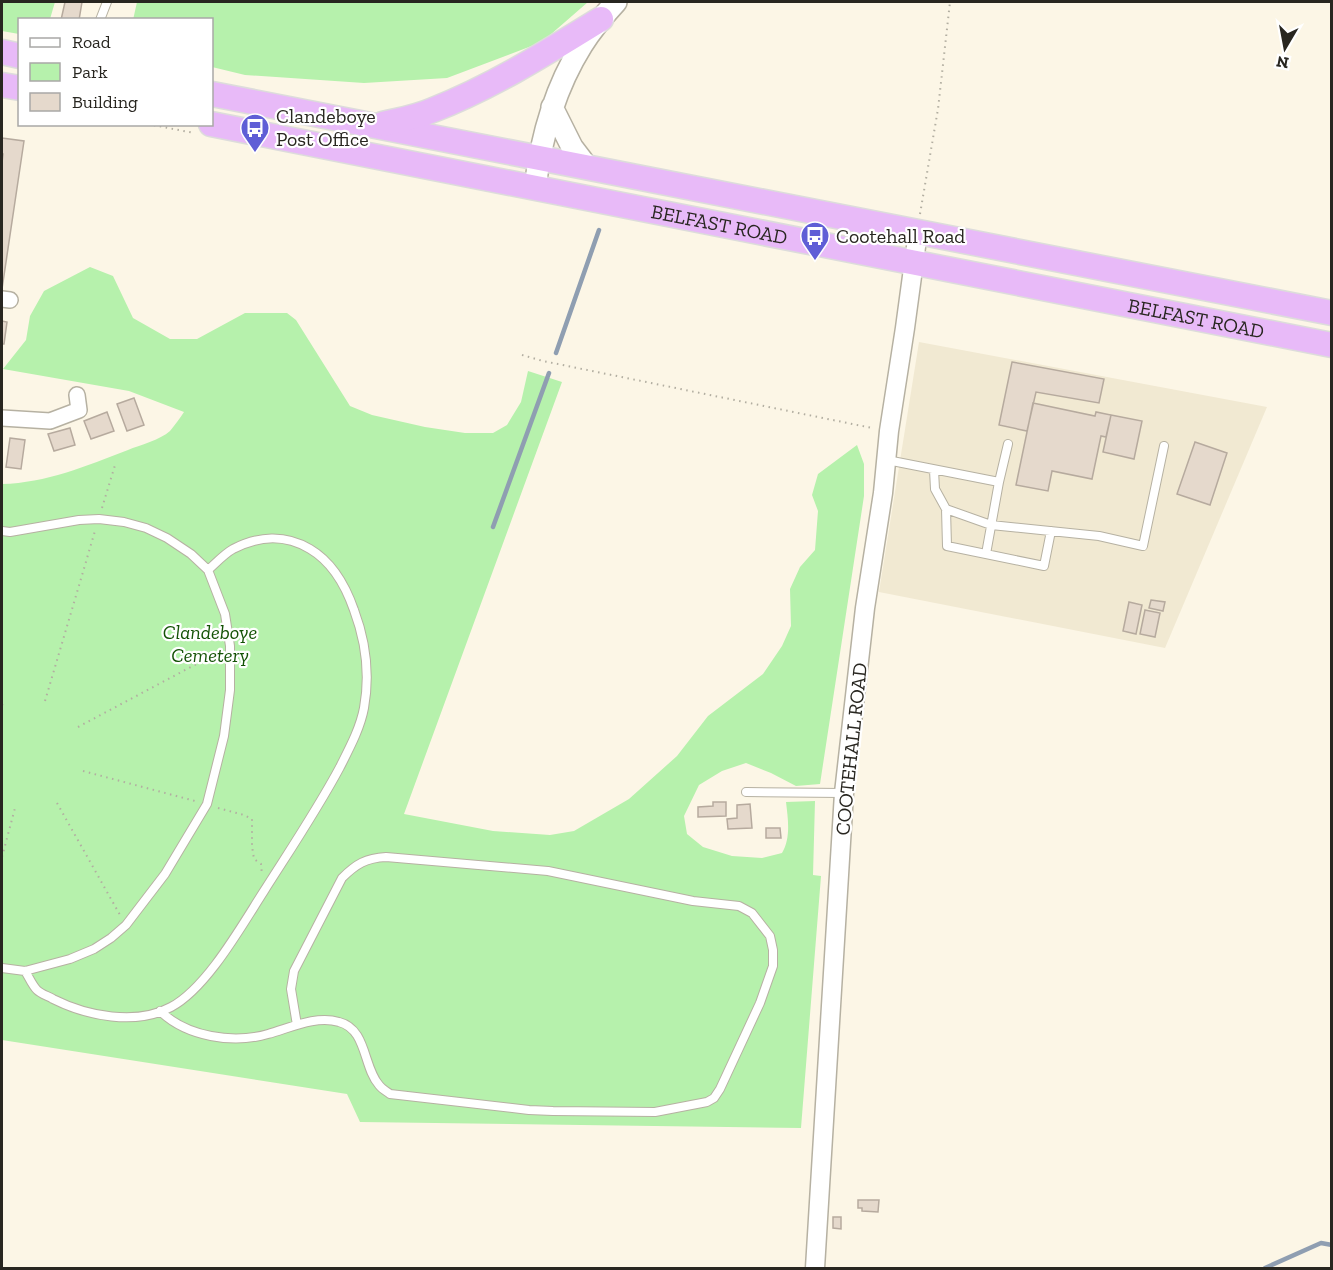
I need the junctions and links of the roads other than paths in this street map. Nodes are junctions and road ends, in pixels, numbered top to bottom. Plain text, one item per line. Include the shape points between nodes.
1 (107, 2) edge
2 (608, 10) edge
3 (101, 18) edge
4 (2, 52) edge
5 (18, 56) edge
6 (213, 94) edge
7 (552, 107) junction
8 (375, 126) junction
9 (206, 129) edge
10 (539, 158) junction
11 (588, 168) junction
12 (535, 188) junction
13 (918, 232) junction
14 (914, 262) junction
15 (1332, 313) edge
16 (1332, 345) edge
17 (78, 395) dead end
18 (2, 418) edge
19 (1008, 444) dead end
20 (1164, 446) dead end
21 (886, 459) junction
22 (934, 470) junction
23 (999, 482) junction
24 (946, 509) junction
25 (992, 525) junction
26 (2, 531) edge
27 (1051, 531) junction
28 (986, 554) junction
29 (208, 570) junction
30 (746, 792) dead end
31 (844, 793) junction
32 (2, 968) edge
33 (25, 971) junction
34 (160, 1011) junction
35 (297, 1025) junction
36 (815, 1269) edge

1 - 3 lane
2 - 7 main road via 582,45
2 - 8 highway via 504,77 466,96 431,111
4 - 5 highway
6 - 8 highway, BELFAST ROAD
7 - 10 main road
7 - 11 main road
8 - 10 highway, BELFAST ROAD
9 - 12 highway, BELFAST ROAD
10 - 11 highway, BELFAST ROAD
10 - 12 main road
11 - 13 highway, BELFAST ROAD
12 - 14 highway, BELFAST ROAD
13 - 14 street, COOTEHALL ROAD
13 - 15 highway, BELFAST ROAD
14 - 16 highway, BELFAST ROAD
14 - 21 street, COOTEHALL ROAD
17 - 18 street via 79,410 51,421
19 - 23 lane
20 - 27 lane via 1143,546
21 - 22 lane
21 - 31 street, COOTEHALL ROAD
22 - 23 lane
22 - 24 lane via 935,489
23 - 25 lane
24 - 25 lane
24 - 28 lane via 947,546
25 - 27 lane
25 - 28 lane
26 - 29 lane via 79,520 124,522 167,538
27 - 28 lane via 1044,566
29 - 33 lane via 225,614 230,690 224,736 207,804 165,874 126,925 94,949
29 - 34 lane via 232,550 262,538 284,538 304,545 333,568 351,602 366,654 364,710 352,744 323,799 213,968 190,994
30 - 31 lane
31 - 36 street, COOTEHALL ROAD
32 - 33 lane
33 - 34 lane via 38,991 63,1004 121,1017
34 - 35 lane via 183,1026 221,1038 244,1039
35 - 35 lane via 291,989 294,971 342,878 352,867 375,857 548,871 693,901 739,906 762,925 770,936 773,951 773,966 760,1003 714,1098 655,1113 541,1111 390,1094 378,1084 351,1028 324,1020

